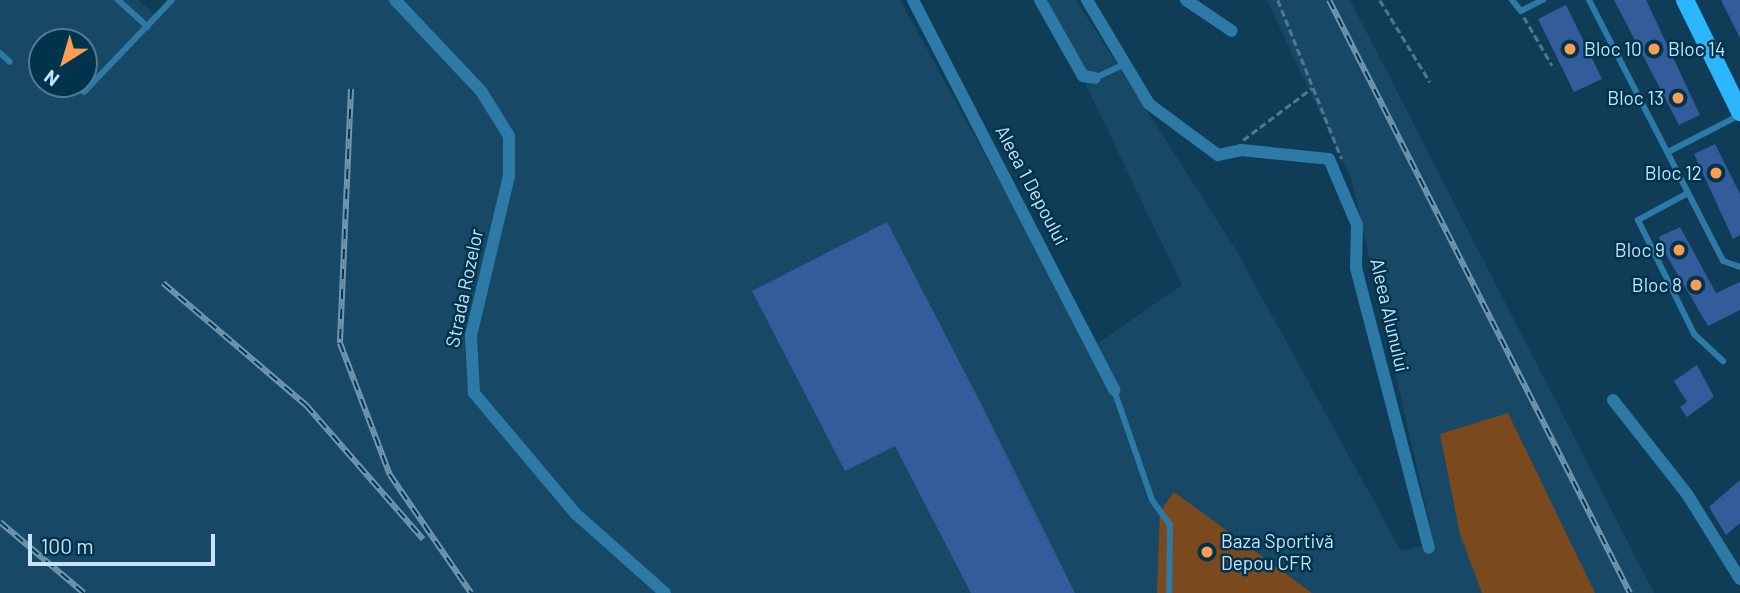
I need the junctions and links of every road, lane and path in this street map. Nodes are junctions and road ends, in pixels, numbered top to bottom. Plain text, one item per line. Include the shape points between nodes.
1 (118, 0) edge
2 (172, 0) edge
3 (395, 0) edge
4 (913, 0) edge
5 (1040, 0) edge
6 (1087, 0) edge
7 (1186, 0) edge
8 (1278, 0) edge
9 (1380, 0) edge
10 (1512, 0) edge
11 (1543, 0) edge
12 (1589, 0) edge
13 (1685, 0) edge
14 (1521, 11) junction
15 (148, 27) junction
16 (1232, 31) dead end
17 (0, 53) edge
18 (10, 62) dead end
19 (1125, 64) junction
20 (1552, 65) dead end
21 (98, 76) edge
22 (1095, 78) joint
23 (1430, 82) dead end
24 (1312, 88) junction
25 (1740, 113) edge
26 (1241, 150) junction
27 (1668, 152) junction
28 (1338, 180) junction
29 (1688, 193) junction
30 (1740, 267) edge
31 (1723, 361) dead end
32 (1114, 390) joint
33 (1613, 400) dead end
34 (1429, 548) dead end
35 (1740, 579) edge
36 (665, 593) edge
37 (1169, 593) edge

1 - 15 lane
2 - 15 lane
3 - 36 street, Strada Rozelor via 481,91 509,136 509,176 469,354 474,393 576,514
4 - 32 street, Aleea 1 Depoului
5 - 22 street via 1083,76
6 - 19 street, Aleea Alunului
7 - 16 street
8 - 24 path
9 - 23 path
10 - 14 lane
11 - 14 lane
12 - 27 lane
13 - 25 main road
14 - 20 path
15 - 21 lane via 133,35
17 - 18 lane
19 - 22 lane
19 - 26 street, Aleea Alunului via 1149,104 1217,155
24 - 26 path via 1244,136
24 - 28 path via 1343,157
25 - 27 lane
26 - 28 street, Aleea Alunului via 1329,159
27 - 29 lane
28 - 34 street, Aleea Alunului via 1357,225 1356,268
29 - 30 lane via 1723,261
29 - 31 lane via 1638,219 1694,334
32 - 37 lane via 1133,455 1172,534
33 - 35 street via 1686,495

